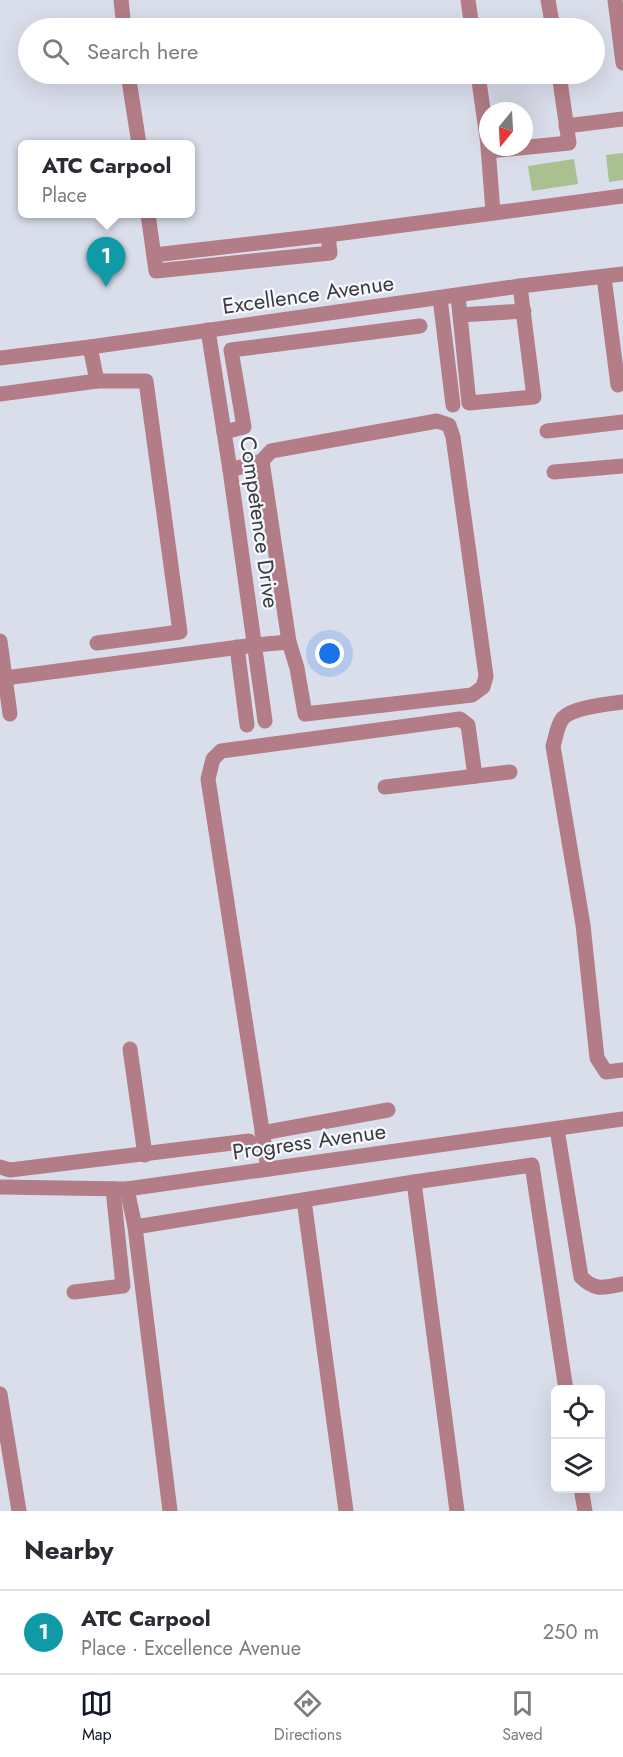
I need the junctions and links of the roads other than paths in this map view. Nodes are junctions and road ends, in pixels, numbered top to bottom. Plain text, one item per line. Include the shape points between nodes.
1 (121, 0) edge
2 (468, 0) edge
3 (549, 0) edge
4 (615, 0) edge
5 (123, 18) edge
6 (471, 18) edge
7 (552, 18) edge
8 (623, 63) edge
9 (130, 84) edge
10 (479, 84) edge
11 (560, 84) edge
12 (482, 102) edge
13 (623, 118) edge
14 (566, 126) junction
15 (138, 140) edge
16 (533, 145) edge
17 (489, 156) edge
18 (623, 195) edge
19 (494, 212) junction
20 (149, 218) edge
21 (623, 274) edge
22 (604, 277) junction
23 (520, 286) junction
24 (458, 296) junction
25 (440, 298) junction
26 (524, 311) junction
27 (460, 315) junction
28 (420, 326) dead end
29 (208, 330) junction
30 (90, 347) junction
31 (0, 358) edge
32 (97, 381) junction
33 (618, 385) dead end
34 (0, 394) edge
35 (453, 405) dead end
36 (623, 422) edge
37 (547, 431) dead end
38 (224, 432) junction
39 (262, 461) junction
40 (623, 466) edge
41 (230, 470) junction
42 (554, 472) dead end
43 (289, 642) junction
44 (97, 643) dead end
45 (255, 645) junction
46 (237, 647) junction
47 (1, 648) edge
48 (5, 678) junction
49 (623, 702) edge
50 (6, 710) edge
51 (265, 721) dead end
52 (247, 725) dead end
53 (510, 772) dead end
54 (475, 776) junction
55 (385, 787) dead end
56 (130, 1049) dead end
57 (623, 1070) edge
58 (388, 1110) dead end
59 (623, 1119) edge
60 (557, 1129) junction
61 (256, 1137) junction
62 (145, 1155) junction
63 (0, 1167) edge
64 (268, 1169) junction
65 (414, 1182) junction
66 (0, 1187) edge
67 (120, 1189) junction
68 (304, 1200) junction
69 (135, 1227) junction
70 (623, 1284) edge
71 (75, 1292) dead end
72 (565, 1385) edge
73 (0, 1394) edge
74 (6, 1467) edge
75 (582, 1493) edge
76 (20, 1511) edge
77 (170, 1511) edge
78 (346, 1511) edge
79 (457, 1511) edge
80 (585, 1511) edge

1 - 5 street
2 - 6 street
3 - 7 street
4 - 8 street
9 - 15 street
10 - 12 street
11 - 14 street
13 - 14 street
14 - 16 street via 569,143
17 - 19 street
18 - 19 street
19 - 20 street via 154,255
21 - 22 street, Excellence Avenue
22 - 23 street, Excellence Avenue
22 - 33 street
23 - 24 street, Excellence Avenue
23 - 26 street
24 - 25 street, Excellence Avenue
24 - 27 street
25 - 29 street, Excellence Avenue
25 - 35 street
26 - 27 street
26 - 27 street via 534,397 469,403
28 - 38 street via 231,350 244,427
29 - 30 street, Excellence Avenue
29 - 38 street, Competence Drive
30 - 31 street, Excellence Avenue
30 - 32 street
32 - 34 street
32 - 44 street via 146,381 180,632
36 - 37 street
38 - 41 street, Competence Drive
39 - 41 street
39 - 43 street
39 - 43 street via 271,451 298,445 437,421 449,425 486,676 483,687 472,695 305,714
40 - 42 street
41 - 45 street, Competence Drive
43 - 45 street
45 - 46 street
45 - 51 street, Competence Drive
46 - 48 street
46 - 52 street
47 - 48 street
48 - 50 street
49 - 57 street via 588,707 565,716 553,746 583,925 597,1058 606,1072
53 - 54 street
54 - 55 street
54 - 61 street via 468,725 460,719 221,751 213,759 208,779
56 - 62 street
58 - 61 street
59 - 60 street, Progress Avenue
60 - 64 street, Progress Avenue
60 - 70 street via 581,1277 589,1285 599,1287
61 - 62 street
61 - 64 street
62 - 63 street via 10,1170
64 - 67 street, Progress Avenue
65 - 68 street
65 - 72 street via 532,1165
65 - 79 street
66 - 67 street, Progress Avenue
67 - 69 street
67 - 71 street via 123,1286
68 - 69 street
68 - 78 street
69 - 77 street
73 - 74 street
74 - 76 street
75 - 80 street

